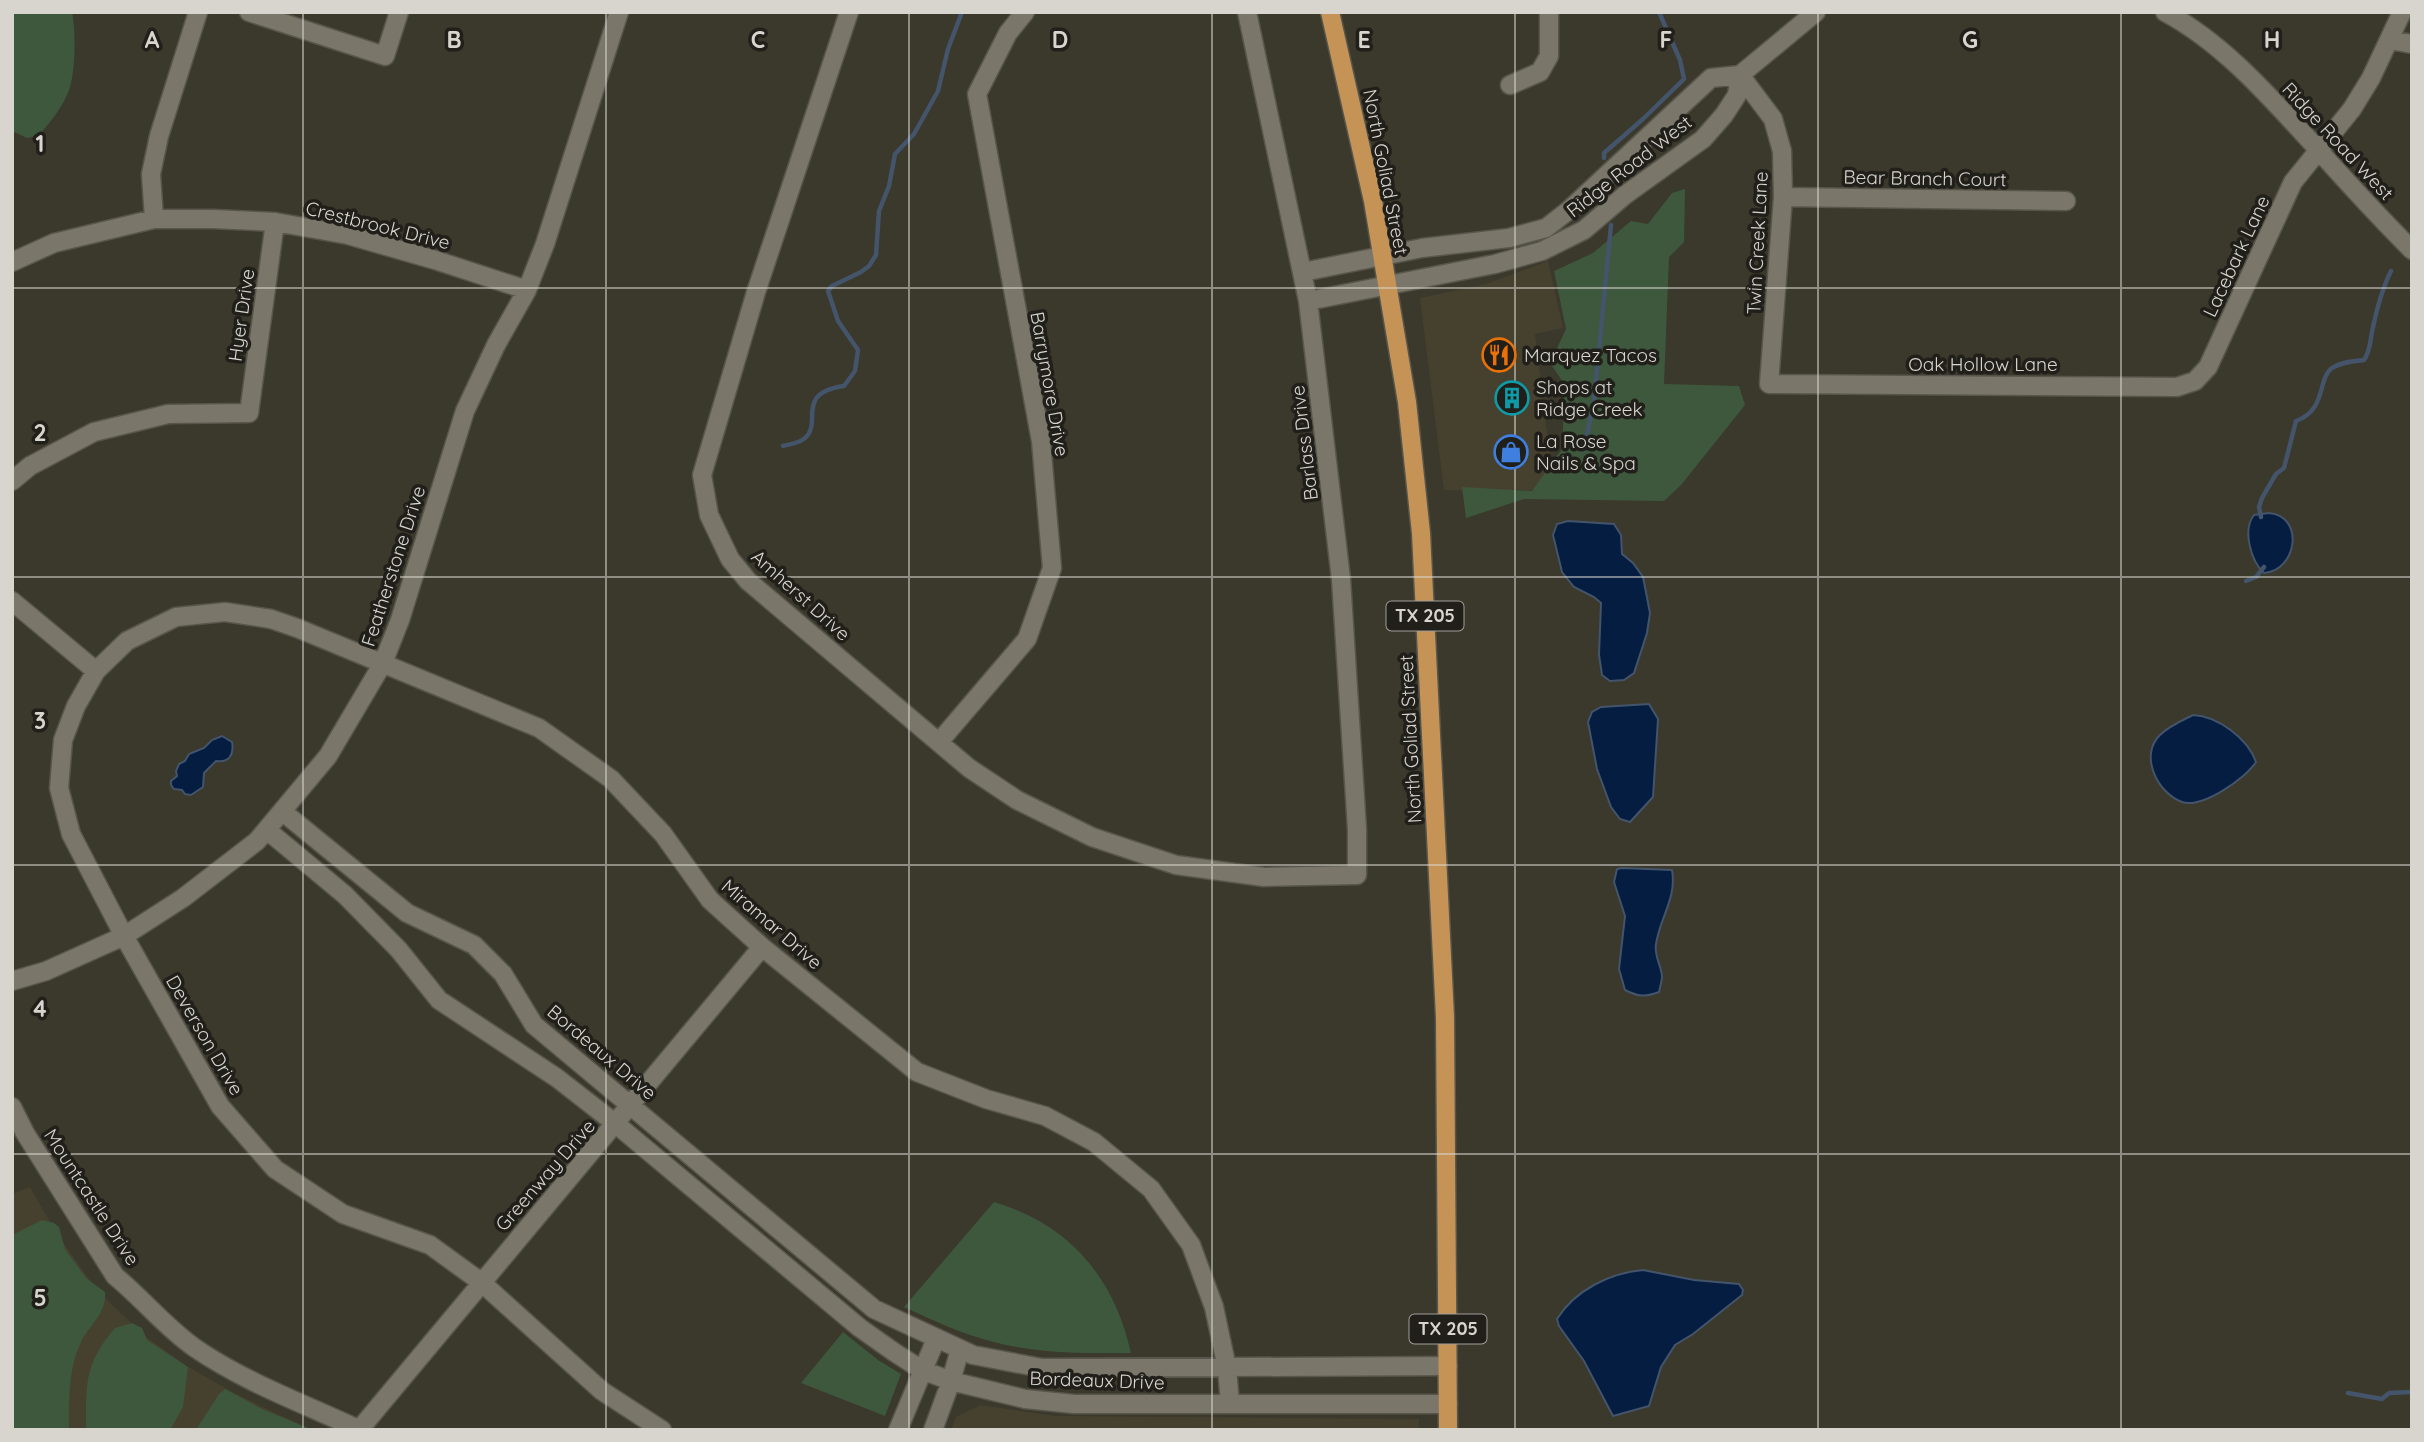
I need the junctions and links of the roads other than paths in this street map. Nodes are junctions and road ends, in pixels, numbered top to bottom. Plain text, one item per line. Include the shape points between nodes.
1 (198, 12) edge
2 (249, 12) edge
3 (399, 12) edge
4 (619, 12) edge
5 (849, 12) edge
6 (1025, 12) edge
7 (1247, 12) edge
8 (1330, 12) edge
9 (1549, 12) edge
10 (1816, 12) edge
11 (2402, 12) edge
12 (2172, 14) edge
13 (2390, 40) junction
14 (2412, 44) edge
15 (1740, 75) junction
16 (1510, 85) dead end
17 (2319, 151) junction
18 (1783, 197) junction
19 (2066, 201) dead end
20 (154, 219) junction
21 (275, 222) junction
22 (1509, 238) junction
23 (2412, 250) edge
24 (1382, 256) junction
25 (1516, 259) junction
26 (12, 262) edge
27 (1303, 272) junction
28 (1387, 286) junction
29 (527, 290) junction
30 (1308, 301) junction
31 (2195, 380) joint
32 (1769, 384) joint
33 (12, 481) edge
34 (12, 601) edge
35 (383, 663) junction
36 (96, 671) junction
37 (939, 742) junction
38 (283, 812) junction
39 (267, 830) junction
40 (1357, 875) joint
41 (124, 936) junction
42 (762, 947) junction
43 (12, 981) edge
44 (632, 1105) junction
45 (12, 1107) edge
46 (616, 1124) junction
47 (768, 1220) junction
48 (753, 1237) junction
49 (481, 1282) junction
50 (936, 1339) junction
51 (960, 1349) junction
52 (1448, 1366) junction
53 (1227, 1368) junction
54 (922, 1370) junction
55 (951, 1381) junction
56 (1230, 1404) junction
57 (1448, 1404) junction
58 (360, 1430) edge
59 (662, 1430) edge
60 (898, 1430) edge
61 (933, 1430) edge
62 (1448, 1430) edge

1 - 20 street via 159,136 151,174
2 - 3 street via 385,56
4 - 29 street, Featherstone Drive
5 - 37 street, Amherst Drive via 756,292 702,475 709,515 730,559 748,581
6 - 37 street, Barrymore Drive via 1008,33 977,94 1041,441 1052,568 1027,639
7 - 27 street, Barlass Drive
8 - 24 main road, North Goliad Street / TX 205
9 - 16 street via 1549,56 1540,72
10 - 15 street, Ridge Road West
11 - 13 street, Lacebark Lane
12 - 17 street, Ridge Road West via 2231,60
13 - 14 street
13 - 17 street, Lacebark Lane via 2351,109
15 - 18 street, Twin Creek Lane via 1773,119 1782,151
15 - 22 street, Ridge Road West via 1711,78 1569,210 1546,228
15 - 25 street, Ridge Road West via 1737,95 1703,139 1584,230
17 - 23 street, Ridge Road West
17 - 31 street, Lacebark Lane via 2293,182 2208,367
18 - 19 street, Bear Branch Court
18 - 32 street, Twin Creek Lane
20 - 21 street, Crestbrook Drive
20 - 26 street, Crestbrook Drive via 54,243
21 - 29 street, Crestbrook Drive via 348,235
21 - 33 street, Hyer Drive via 249,413 168,414 94,432 30,466
22 - 24 street, Ridge Road West
22 - 25 street
24 - 27 street, Ridge Road West
24 - 28 main road, North Goliad Street / TX 205
25 - 28 street, Ridge Road West
27 - 30 street, Barlass Drive
28 - 30 street, Ridge Road West
28 - 52 main road, North Goliad Street / TX 205 via 1407,402 1421,533 1445,1017
29 - 35 street, Featherstone Drive via 466,411
30 - 40 street, Barlass Drive via 1341,579
31 - 32 street, Oak Hollow Lane via 2177,387
34 - 36 street
35 - 36 street, Miramar Drive via 271,619 225,612 176,617 127,641
35 - 38 street, Featherstone Drive via 328,756
35 - 42 street, Miramar Drive via 539,728 611,779 663,834 710,900
36 - 41 street, Deverson Drive via 63,740 59,788 71,834
37 - 40 street, Amherst Drive via 1017,800 1092,837 1176,865 1264,877
38 - 39 street, Featherstone Drive
38 - 44 street, Bordeaux Drive via 407,913 474,945 503,974 534,1025
39 - 41 street, Featherstone Drive via 183,898
39 - 46 street, Bordeaux Drive via 345,895 399,950 439,1000 557,1078
41 - 43 street, Featherstone Drive
41 - 49 street, Deverson Drive via 220,1106 275,1169 343,1214 430,1245
42 - 44 street, Greenway Drive
42 - 53 street, Miramar Drive via 917,1072 1045,1116 1094,1142 1150,1189 1191,1245 1214,1307
44 - 46 street, Greenway Drive
44 - 47 street, Bordeaux Drive
45 - 58 street, Mountcastle Drive via 115,1276 161,1322 196,1349 260,1385
46 - 48 street, Bordeaux Drive
46 - 49 street, Greenway Drive
47 - 48 street
47 - 50 street, Bordeaux Drive via 874,1309
48 - 54 street, Bordeaux Drive via 860,1328
49 - 58 street, Greenway Drive
49 - 59 street, Deverson Drive via 602,1391
50 - 51 street, Bordeaux Drive
50 - 54 street
51 - 53 street, Bordeaux Drive via 1042,1368
51 - 55 street
52 - 53 street, Bordeaux Drive
52 - 57 main road, North Goliad Street / TX 205
53 - 56 street, Miramar Drive
54 - 55 street, Bordeaux Drive
54 - 60 street
55 - 56 street, Bordeaux Drive via 1026,1399 1074,1404
55 - 61 street
56 - 57 street, Bordeaux Drive
57 - 62 main road, North Goliad Street / TX 205

